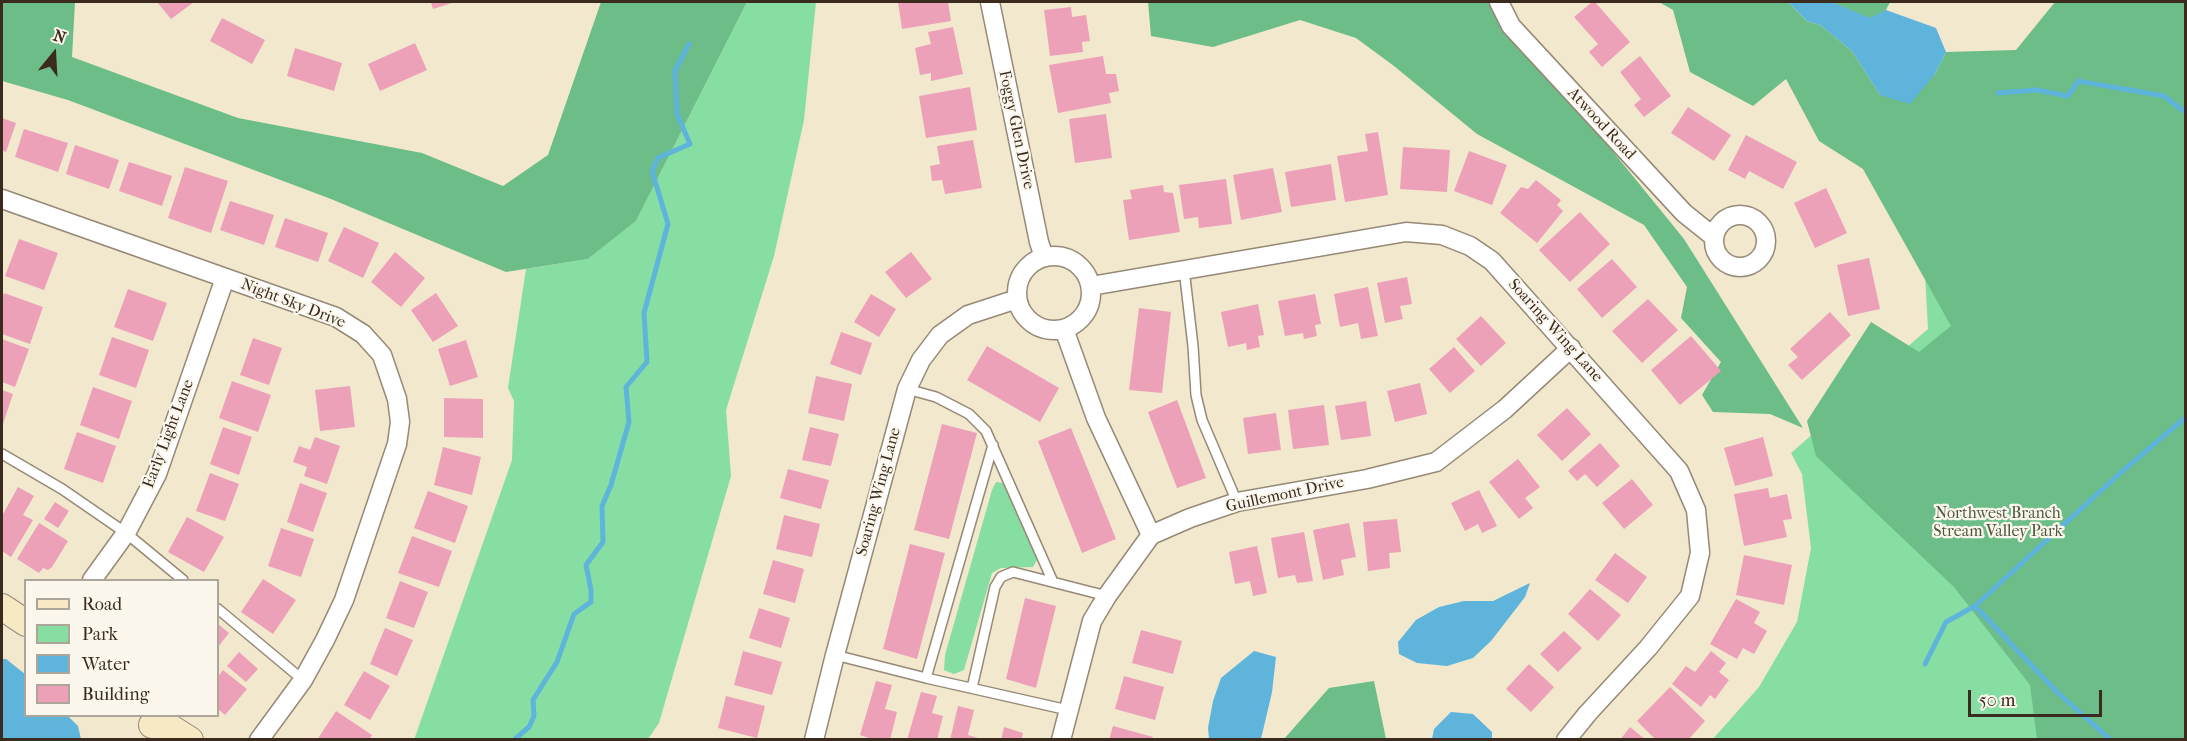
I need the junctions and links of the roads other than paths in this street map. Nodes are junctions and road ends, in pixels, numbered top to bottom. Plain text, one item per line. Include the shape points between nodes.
1 (990, 2) edge
2 (1499, 2) edge
3 (2, 199) edge
4 (1714, 237) dead end
5 (1044, 257) junction
6 (1184, 269) junction
7 (225, 278) junction
8 (1091, 286) junction
9 (1017, 299) junction
10 (1064, 329) junction
11 (1571, 348) junction
12 (907, 389) junction
13 (993, 446) junction
14 (2, 454) edge
15 (1237, 502) junction
16 (126, 533) junction
17 (1151, 535) junction
18 (93, 579) edge
19 (182, 579) edge
20 (1053, 582) junction
21 (1107, 596) junction
22 (2, 607) edge
23 (219, 610) edge
24 (24, 622) edge
25 (835, 655) junction
26 (926, 678) junction
27 (303, 680) junction
28 (972, 688) junction
29 (1068, 710) junction
30 (154, 727) edge
31 (190, 740) edge
32 (259, 740) edge
33 (814, 740) edge
34 (1061, 740) edge
35 (1566, 740) edge

1 - 5 street, Foggy Glen Drive
2 - 4 street, Atwood Road via 1511,26 1684,213
3 - 7 street, Night Sky Drive
5 - 8 street via 1057,256 1079,265
5 - 9 street via 1034,261 1020,277
6 - 8 street, Soaring Wing Lane
6 - 11 street, Soaring Wing Lane via 1406,232 1442,235 1470,246 1492,261
6 - 15 lane via 1196,395 1202,420
7 - 16 street, Early Light Lane via 157,474
7 - 27 street, Night Sky Drive via 336,317 363,334 382,355 398,399 398,444 344,600
8 - 10 street via 1089,308 1075,325
9 - 10 street via 1021,311 1039,328
9 - 12 street, Soaring Wing Lane via 968,315 940,335 921,360
10 - 17 street via 1096,418
11 - 15 street, Guillemont Drive via 1505,409 1436,462
11 - 35 street, Soaring Wing Lane via 1679,471 1696,510 1700,553 1690,596
12 - 13 lane via 936,397 969,414 986,431
12 - 25 street, Soaring Wing Lane
13 - 20 lane
13 - 26 lane
14 - 16 lane
15 - 17 street, Guillemont Drive
16 - 18 street, Early Light Lane
16 - 19 lane
17 - 21 street
20 - 21 lane
20 - 28 lane via 1013,572 1001,577 995,587
21 - 29 street via 1092,621
22 - 24 street
23 - 27 lane
25 - 26 lane
25 - 33 street, Soaring Wing Lane
26 - 28 lane
27 - 32 street, Night Sky Drive
28 - 29 lane
29 - 34 street
30 - 31 street via 168,726

